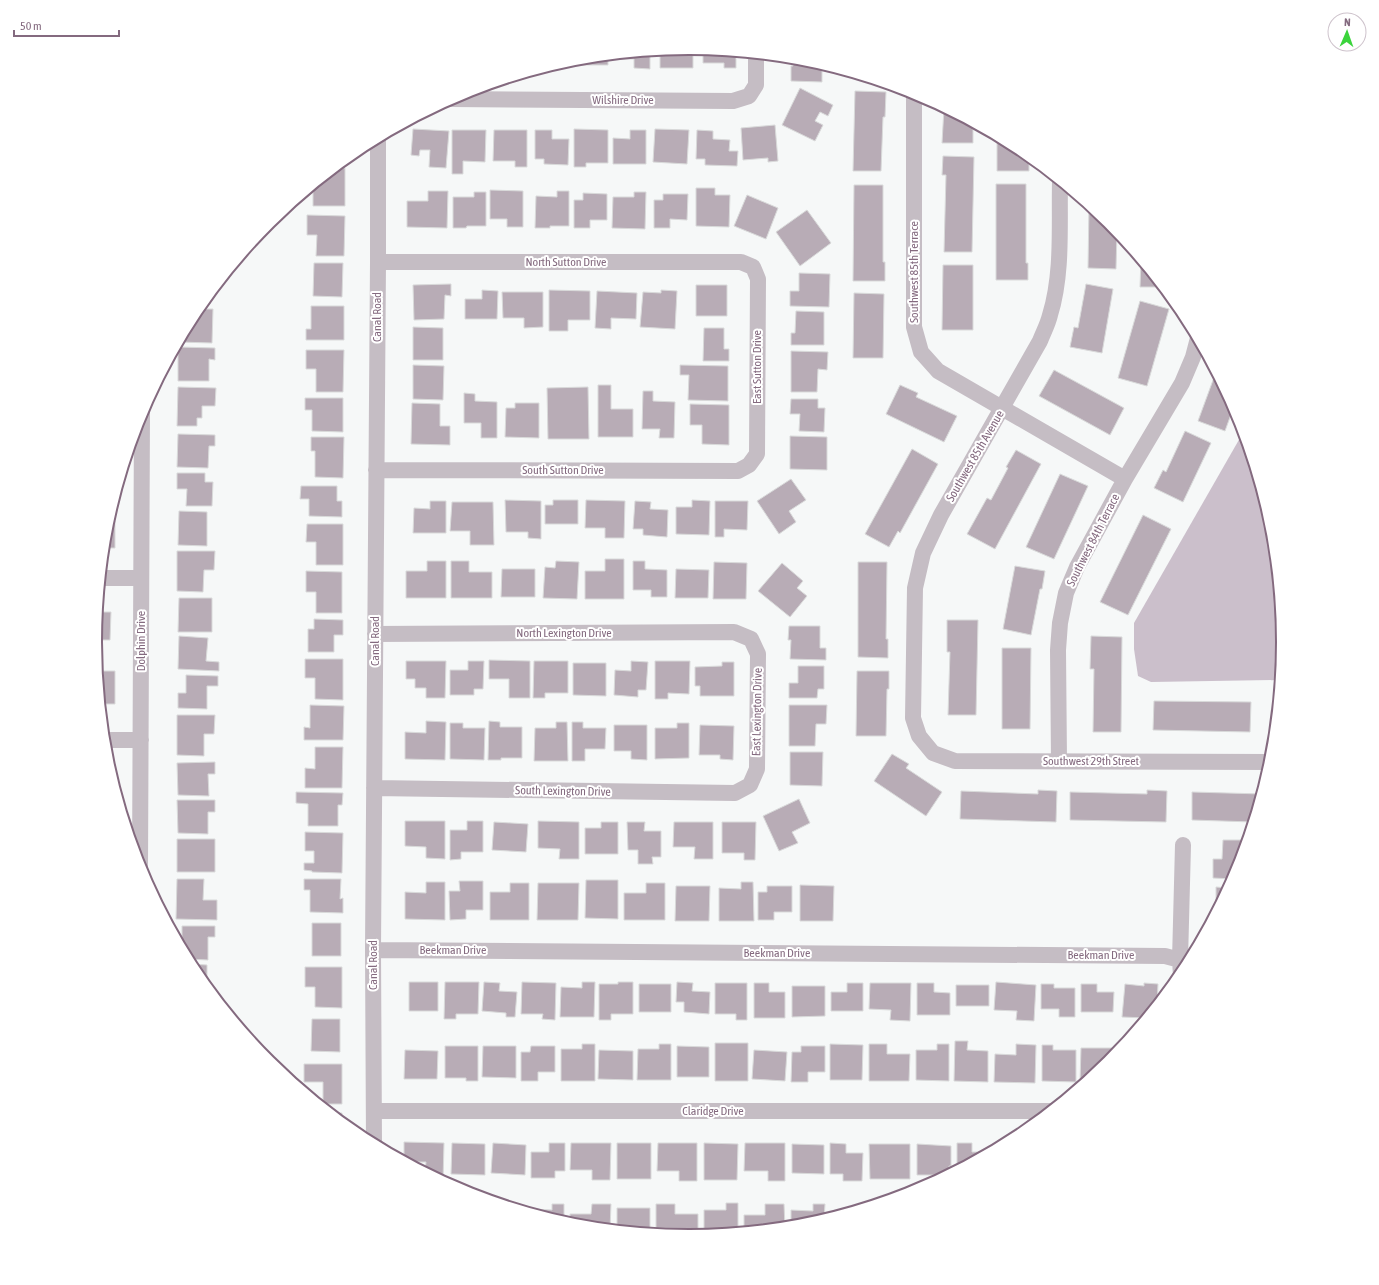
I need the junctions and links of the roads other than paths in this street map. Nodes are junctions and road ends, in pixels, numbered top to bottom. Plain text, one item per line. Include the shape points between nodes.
1 (756, 59) edge
2 (467, 99) edge
3 (914, 100) edge
4 (378, 145) edge
5 (1060, 187) edge
6 (378, 262) junction
7 (753, 267) joint
8 (1196, 346) edge
9 (1002, 409) junction
10 (141, 433) edge
11 (749, 465) joint
12 (376, 470) junction
13 (1125, 479) junction
14 (106, 578) edge
15 (142, 578) junction
16 (375, 634) junction
17 (751, 639) joint
18 (919, 736) joint
19 (110, 740) edge
20 (141, 740) junction
21 (1059, 761) junction
22 (1265, 762) edge
23 (750, 786) joint
24 (374, 788) junction
25 (1183, 845) dead end
26 (140, 849) edge
27 (373, 950) junction
28 (1180, 960) junction
29 (1180, 965) edge
30 (374, 1111) junction
31 (1044, 1111) edge
32 (374, 1138) edge

1 - 2 street, Wilshire Drive via 756,85 749,96 734,101
3 - 9 street, Southwest 85th Terrace via 914,327 921,352 938,371
4 - 6 street, Canal Road
5 - 9 street, Southwest 85th Avenue via 1059,259 1050,316 1040,341
6 - 7 street, North Sutton Drive via 741,262
6 - 12 street, Canal Road
7 - 11 street, East Sutton Drive via 758,279 757,454
8 - 13 street, Southwest 84th Terrace via 1182,383
9 - 13 street, Southwest 85th Terrace
9 - 18 street, Southwest 85th Avenue via 941,515 923,553 915,588 913,718
10 - 15 street, Dolphin Drive
11 - 12 street, South Sutton Drive via 738,471
12 - 16 street, Canal Road
13 - 21 street, Southwest 84th Terrace via 1077,567 1066,593 1058,650
14 - 15 street
15 - 20 street, Dolphin Drive
16 - 17 street, North Lexington Drive via 734,632
16 - 24 street, Canal Road
17 - 23 street, East Lexington Drive via 758,654 758,661 757,769
18 - 21 street, Southwest 29th Street via 933,753 955,761
19 - 20 street
20 - 26 street, Dolphin Drive
21 - 22 street, Southwest 29th Street
23 - 24 street, South Lexington Drive via 735,793
24 - 27 street, Canal Road
25 - 28 street
27 - 28 street, Beekman Drive via 1165,956
27 - 30 street, Canal Road
28 - 29 street
30 - 31 street, Claridge Drive
30 - 32 street, Canal Road

